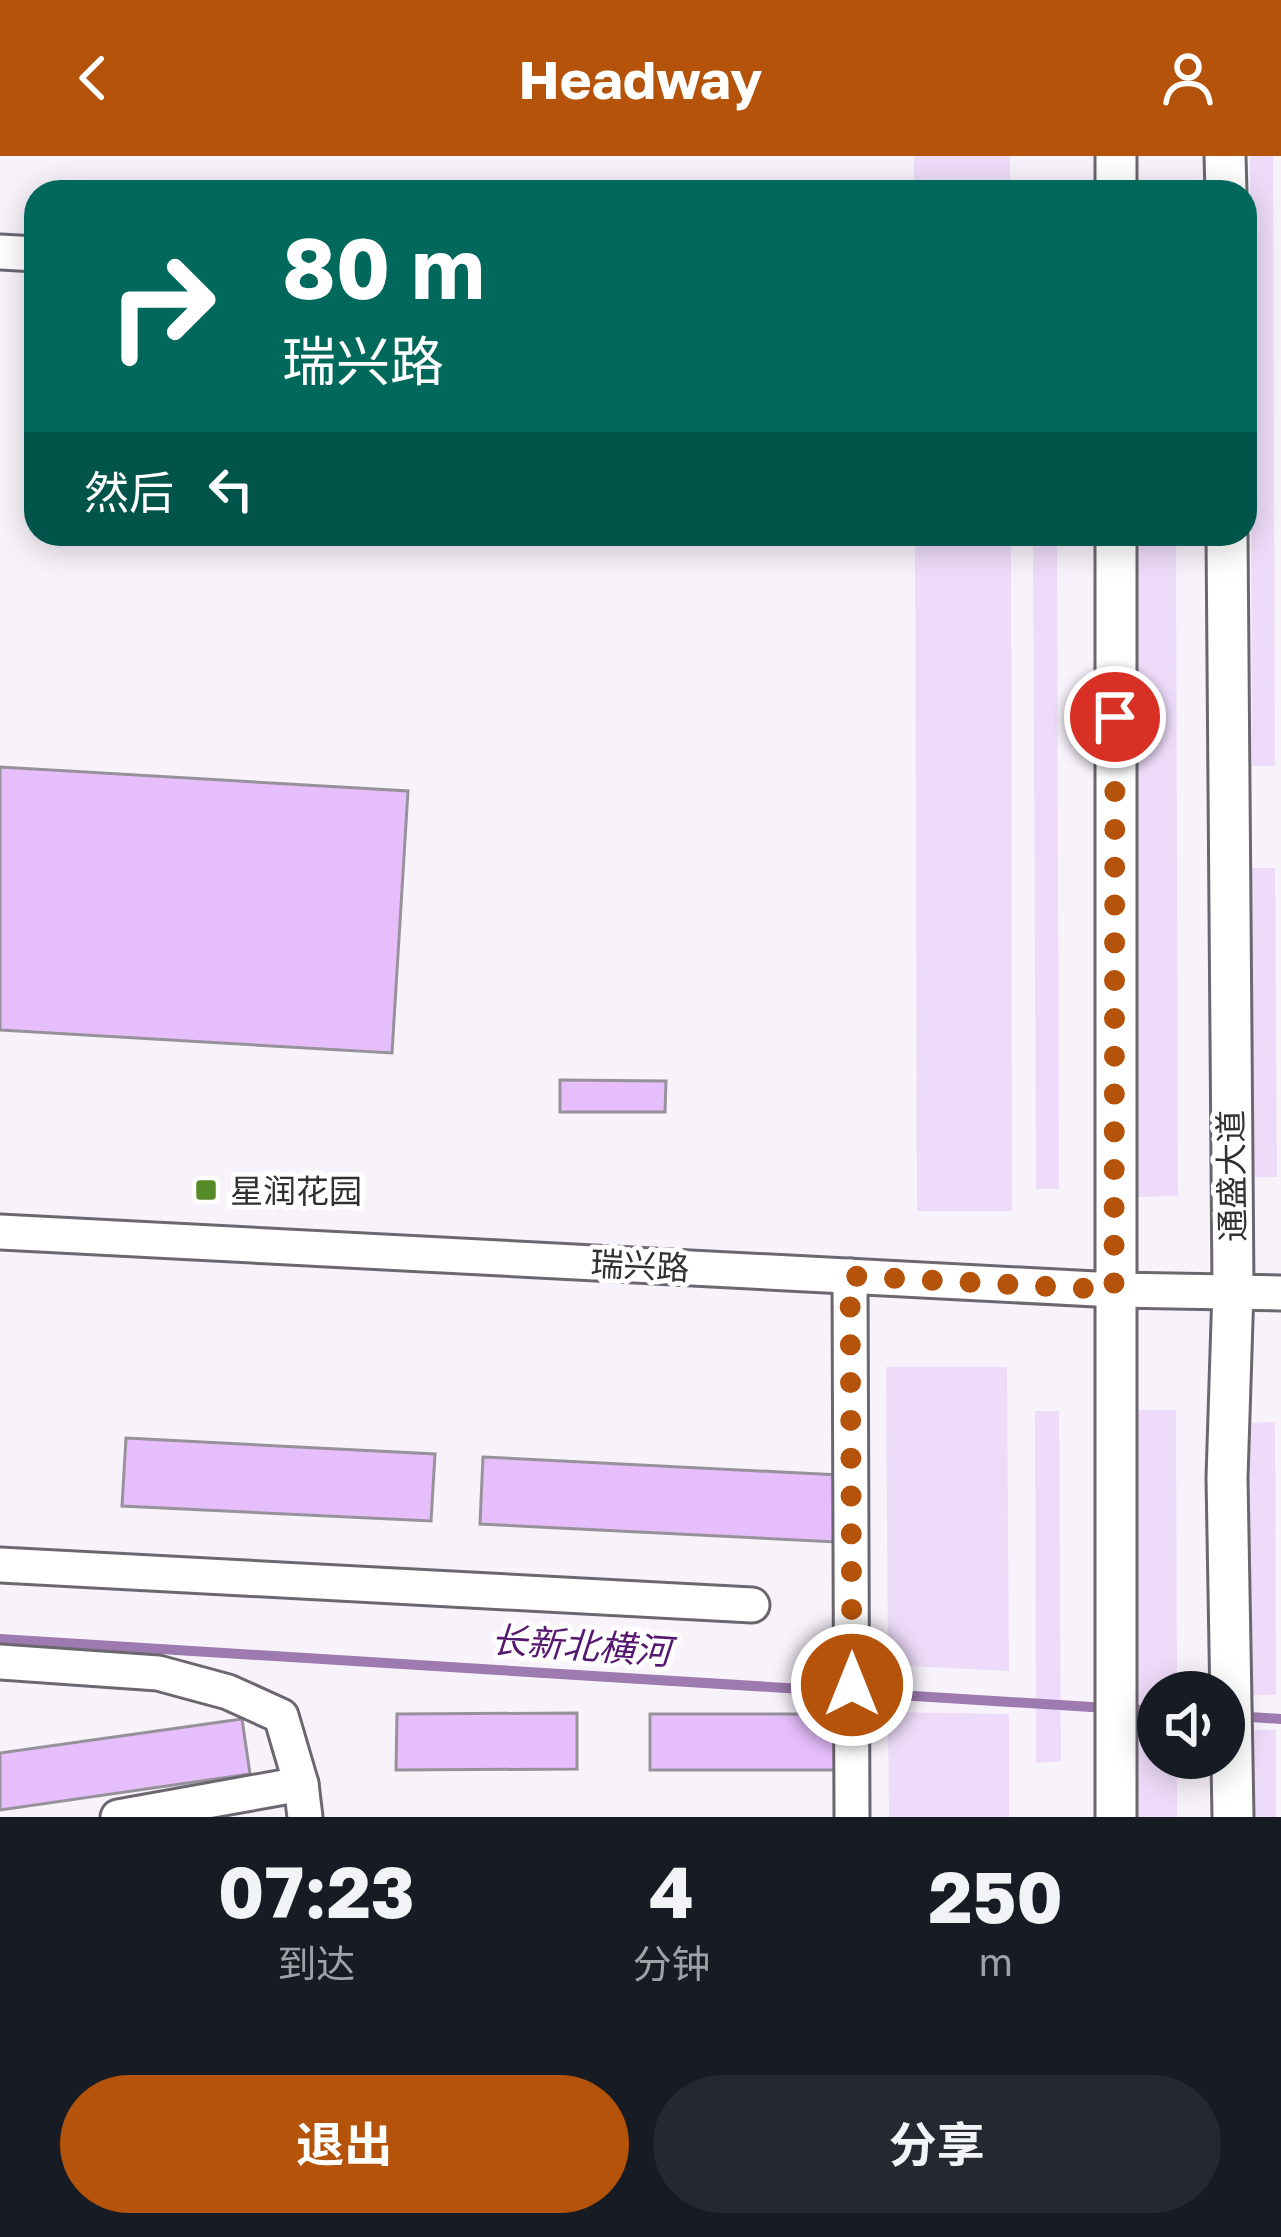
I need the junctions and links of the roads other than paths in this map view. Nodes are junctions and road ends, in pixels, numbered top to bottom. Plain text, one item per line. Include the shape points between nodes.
1 (1116, 546) edge
2 (1227, 546) edge
3 (0, 1232) edge
4 (850, 1276) junction
5 (1233, 1289) junction
6 (1114, 1290) junction
7 (1281, 1293) edge
8 (0, 1564) edge
9 (752, 1604) dead end
10 (0, 1662) edge
11 (303, 1800) edge
12 (118, 1817) edge
13 (852, 1817) edge
14 (1116, 1817) edge
15 (1233, 1817) edge

1 - 6 main road
2 - 5 main road, 通盛大道
3 - 4 street, 瑞兴路
4 - 6 street, 瑞兴路
4 - 13 street
5 - 6 street, 瑞兴路
5 - 7 street, 瑞兴路
5 - 15 main road, 通盛大道 via 1226,1478
6 - 14 main road
8 - 9 street
10 - 11 street via 158,1673 228,1691 281,1716
11 - 12 street

